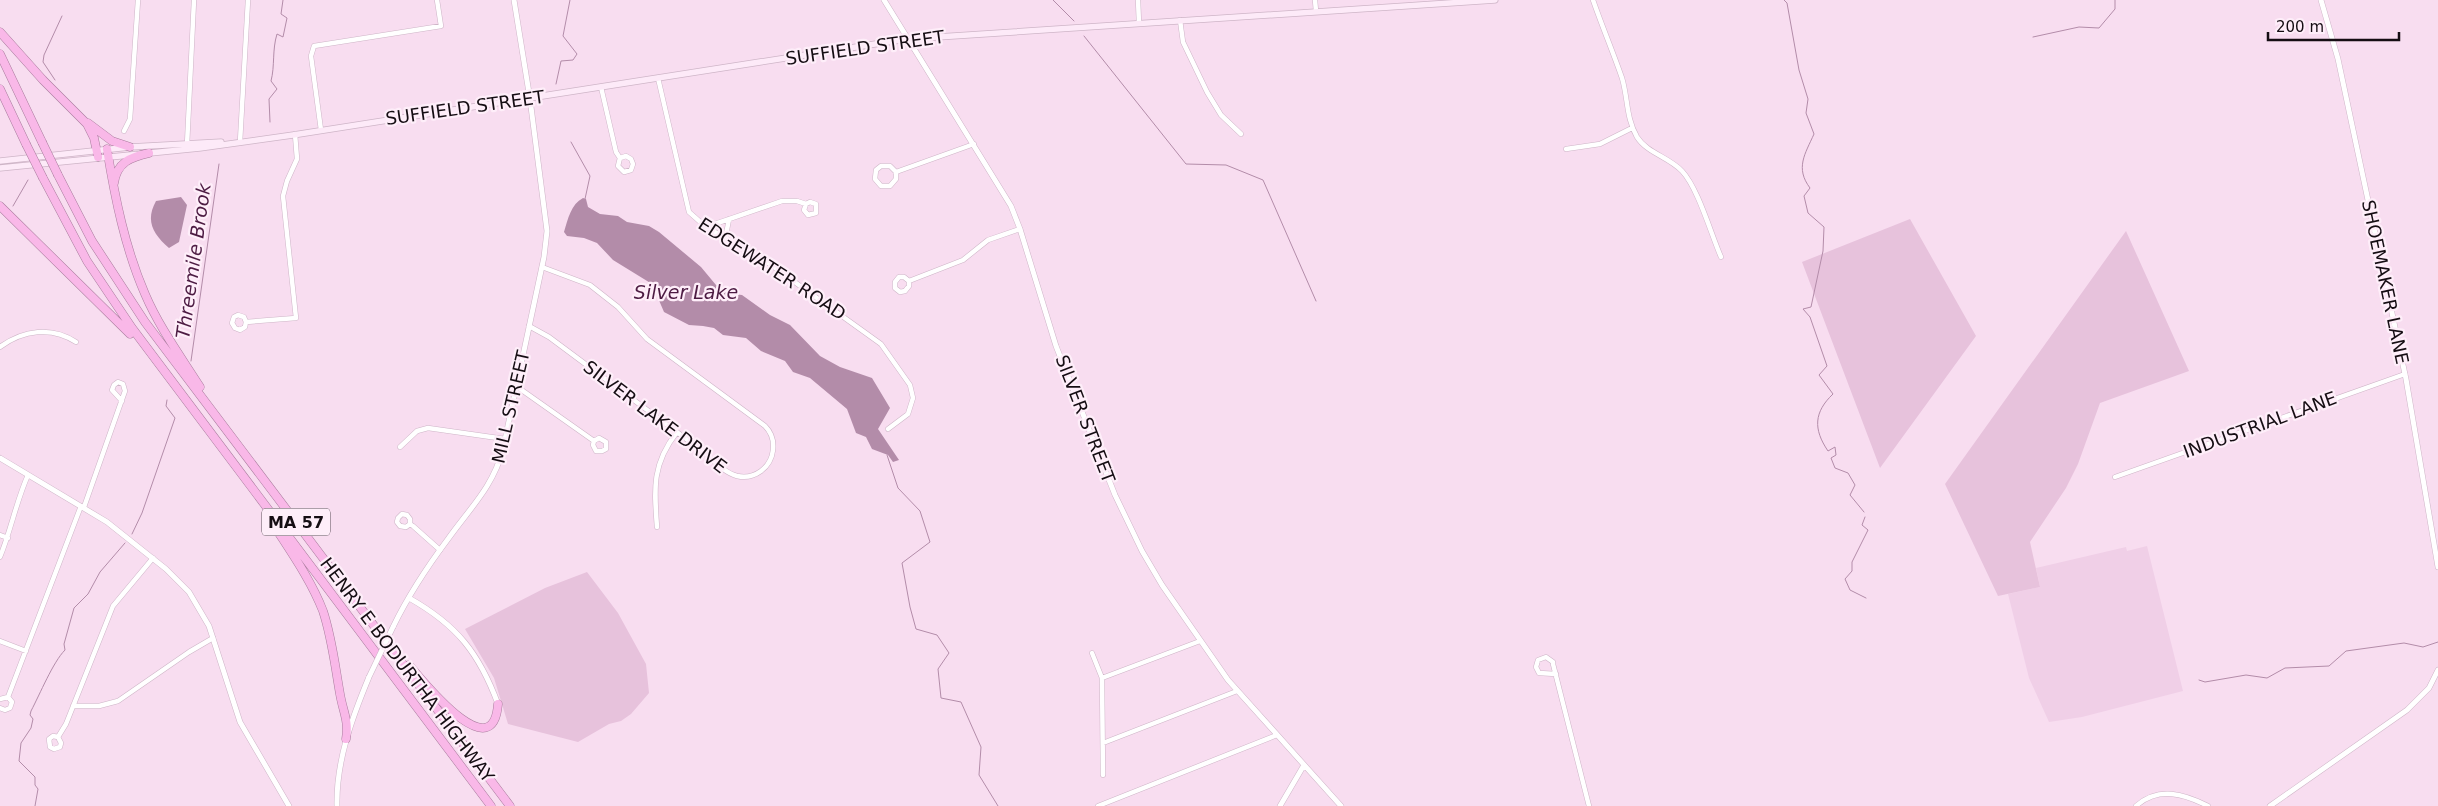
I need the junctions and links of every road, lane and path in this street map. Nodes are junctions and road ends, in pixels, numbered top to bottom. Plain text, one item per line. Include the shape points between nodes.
1 (138, 0) edge
2 (194, 0) edge
3 (248, 0) edge
4 (437, 0) edge
5 (514, 0) edge
6 (884, 0) edge
7 (1138, 0) edge
8 (1315, 0) edge
9 (1495, 0) edge
10 (1593, 0) edge
11 (2321, 0) edge
12 (1452, 1) edge
13 (1316, 11) junction
14 (1180, 20) junction
15 (1140, 23) junction
16 (0, 32) edge
17 (907, 39) junction
18 (0, 54) edge
19 (658, 78) junction
20 (602, 87) junction
21 (0, 89) edge
22 (530, 99) junction
23 (81, 117) junction
24 (1632, 128) junction
25 (320, 130) junction
26 (124, 131) dead end
27 (295, 134) junction
28 (1241, 134) dead end
29 (187, 142) junction
30 (240, 142) junction
31 (974, 144) junction
32 (130, 147) junction
33 (187, 149) junction
34 (1566, 149) dead end
35 (149, 152) junction
36 (107, 153) junction
37 (97, 154) junction
38 (620, 158) dead end
39 (0, 162) edge
40 (0, 168) edge
41 (896, 172) junction
42 (113, 190) junction
43 (0, 200) edge
44 (806, 204) dead end
45 (0, 206) edge
46 (10, 216) junction
47 (729, 219) junction
48 (706, 227) junction
49 (1020, 229) junction
50 (725, 240) junction
51 (1721, 257) dead end
52 (542, 267) junction
53 (908, 281) dead end
54 (246, 322) dead end
55 (529, 326) junction
56 (76, 342) dead end
57 (0, 347) edge
58 (2405, 374) junction
59 (516, 386) junction
60 (184, 399) junction
61 (122, 401) dead end
62 (888, 429) dead end
63 (677, 432) junction
64 (232, 437) junction
65 (505, 439) junction
66 (594, 441) dead end
67 (400, 447) dead end
68 (0, 458) edge
69 (238, 470) junction
70 (28, 475) junction
71 (2115, 477) dead end
72 (83, 507) junction
73 (410, 524) dead end
74 (657, 527) dead end
75 (0, 535) edge
76 (8, 538) junction
77 (440, 550) junction
78 (0, 557) edge
79 (153, 558) junction
80 (2438, 567) edge
81 (409, 598) junction
82 (358, 604) junction
83 (213, 638) junction
84 (0, 641) edge
85 (1200, 641) junction
86 (26, 651) junction
87 (1092, 653) dead end
88 (2438, 670) edge
89 (1556, 674) junction
90 (1102, 678) junction
91 (1237, 691) junction
92 (8, 697) junction
93 (0, 699) edge
94 (498, 704) joint
95 (73, 706) junction
96 (0, 708) edge
97 (1277, 735) junction
98 (58, 737) dead end
99 (346, 740) junction
100 (1103, 743) junction
101 (1304, 765) junction
102 (1103, 775) dead end
103 (289, 806) edge
104 (338, 806) edge
105 (491, 806) edge
106 (510, 806) edge
107 (1098, 806) edge
108 (1280, 806) edge
109 (1341, 806) edge
110 (1589, 806) edge
111 (2136, 806) edge
112 (2208, 806) edge
113 (2270, 806) edge

1 - 26 street via 130,119
2 - 29 street
3 - 30 street
4 - 25 street via 441,26 314,46 311,56
5 - 22 street, MILL STREET
6 - 17 street, SILVER STREET
7 - 15 street
8 - 13 street
9 - 12 main road, SUFFIELD STREET
10 - 24 street via 1622,79
11 - 58 street, SHOEMAKER LANE via 2336,53
12 - 13 main road, SUFFIELD STREET
13 - 14 main road, SUFFIELD STREET via 1279,16
14 - 15 main road, SUFFIELD STREET
14 - 28 street via 1183,42 1207,92 1221,115
15 - 17 main road, SUFFIELD STREET
16 - 23 highway
17 - 19 main road, SUFFIELD STREET
17 - 31 street, SILVER STREET
18 - 64 highway, HENRY E BODURTHA HIGHWAY / MA 57, bridge via 92,241 122,288
19 - 20 main road, SUFFIELD STREET
19 - 48 street, EDGEWATER ROAD via 686,204 692,216
20 - 22 main road, SUFFIELD STREET
20 - 38 street
21 - 60 highway, HENRY E BODURTHA HIGHWAY / MA 57, bridge via 71,233 100,281
22 - 25 main road, SUFFIELD STREET
22 - 52 street, MILL STREET via 546,218 547,241
23 - 32 highway via 112,141
23 - 37 highway via 92,134
24 - 34 street via 1600,144
24 - 51 street via 1646,146 1671,161 1686,175
25 - 27 main road, SUFFIELD STREET
27 - 30 main road, SUFFIELD STREET
27 - 54 street via 297,159 286,181 283,196 296,318
29 - 30 main road, SUFFIELD STREET
29 - 32 main road, SUFFIELD STREET
29 - 33 street
30 - 33 main road, SUFFIELD STREET
31 - 41 street
31 - 49 street, SILVER STREET via 1008,200
32 - 36 main road, SUFFIELD STREET
33 - 35 main road, SUFFIELD STREET
35 - 36 main road, SUFFIELD STREET
35 - 42 highway via 123,162 115,176
36 - 37 main road, SUFFIELD STREET
36 - 42 highway
37 - 39 main road, SUFFIELD STREET
37 - 40 main road, SUFFIELD STREET
41 - 41 street via 883,165 876,170 875,179 881,186 888,187 895,181
42 - 64 highway via 131,259 145,296
43 - 46 highway
44 - 47 street via 797,200 782,201
45 - 46 highway
46 - 60 highway via 123,326
47 - 48 street
47 - 50 street
48 - 50 street, EDGEWATER ROAD
49 - 53 street via 988,240 963,260
49 - 85 street, SILVER STREET via 1051,333 1122,513 1152,570
50 - 62 street, EDGEWATER ROAD via 770,264 882,344 910,385 913,398 908,414
52 - 55 street, MILL STREET
52 - 63 street, SILVER LAKE DRIVE via 590,285 618,307 647,339 761,423 771,434 773,454 761,471 752,476 736,476
55 - 59 street, MILL STREET
55 - 63 street, SILVER LAKE DRIVE via 549,337
56 - 57 street via 44,331 17,336
58 - 71 street, INDUSTRIAL LANE
58 - 80 street, SHOEMAKER LANE
59 - 65 street, MILL STREET
59 - 66 street
60 - 69 highway, HENRY E BODURTHA HIGHWAY / MA 57
61 - 72 street
63 - 74 street via 662,453 657,471
64 - 82 highway, HENRY E BODURTHA HIGHWAY / MA 57
65 - 67 street via 428,428 417,430
65 - 77 street, MILL STREET via 492,481
68 - 70 street
69 - 99 highway via 319,602 329,632 341,700 348,720
69 - 105 highway, HENRY E BODURTHA HIGHWAY / MA 57
70 - 72 street
70 - 76 street via 18,496
72 - 79 street
72 - 86 street
73 - 77 street
75 - 76 street
76 - 78 street
77 - 81 street, MILL STREET
79 - 83 street via 190,592
79 - 95 street via 112,606
81 - 94 street via 438,615 466,641 484,670
81 - 99 street, MILL STREET, bridge via 369,678
82 - 94 highway via 423,681 461,719 474,727 486,727 496,718
82 - 106 highway, HENRY E BODURTHA HIGHWAY / MA 57
83 - 95 street via 114,703
83 - 103 street via 240,722
84 - 86 street
85 - 90 street
85 - 91 street, SILVER STREET
86 - 92 street
87 - 90 street
88 - 113 street via 2428,688 2408,710
89 - 89 street via 1550,659 1538,660 1536,667 1539,673
89 - 110 street
90 - 100 street
91 - 97 street, SILVER STREET
91 - 100 street
92 - 93 street
92 - 96 street via 12,702 10,708
95 - 98 street
97 - 101 street, SILVER STREET
97 - 107 street
99 - 104 street, MILL STREET via 339,774
100 - 102 street
101 - 108 street
101 - 109 street, SILVER STREET
111 - 112 street via 2151,797 2170,793

